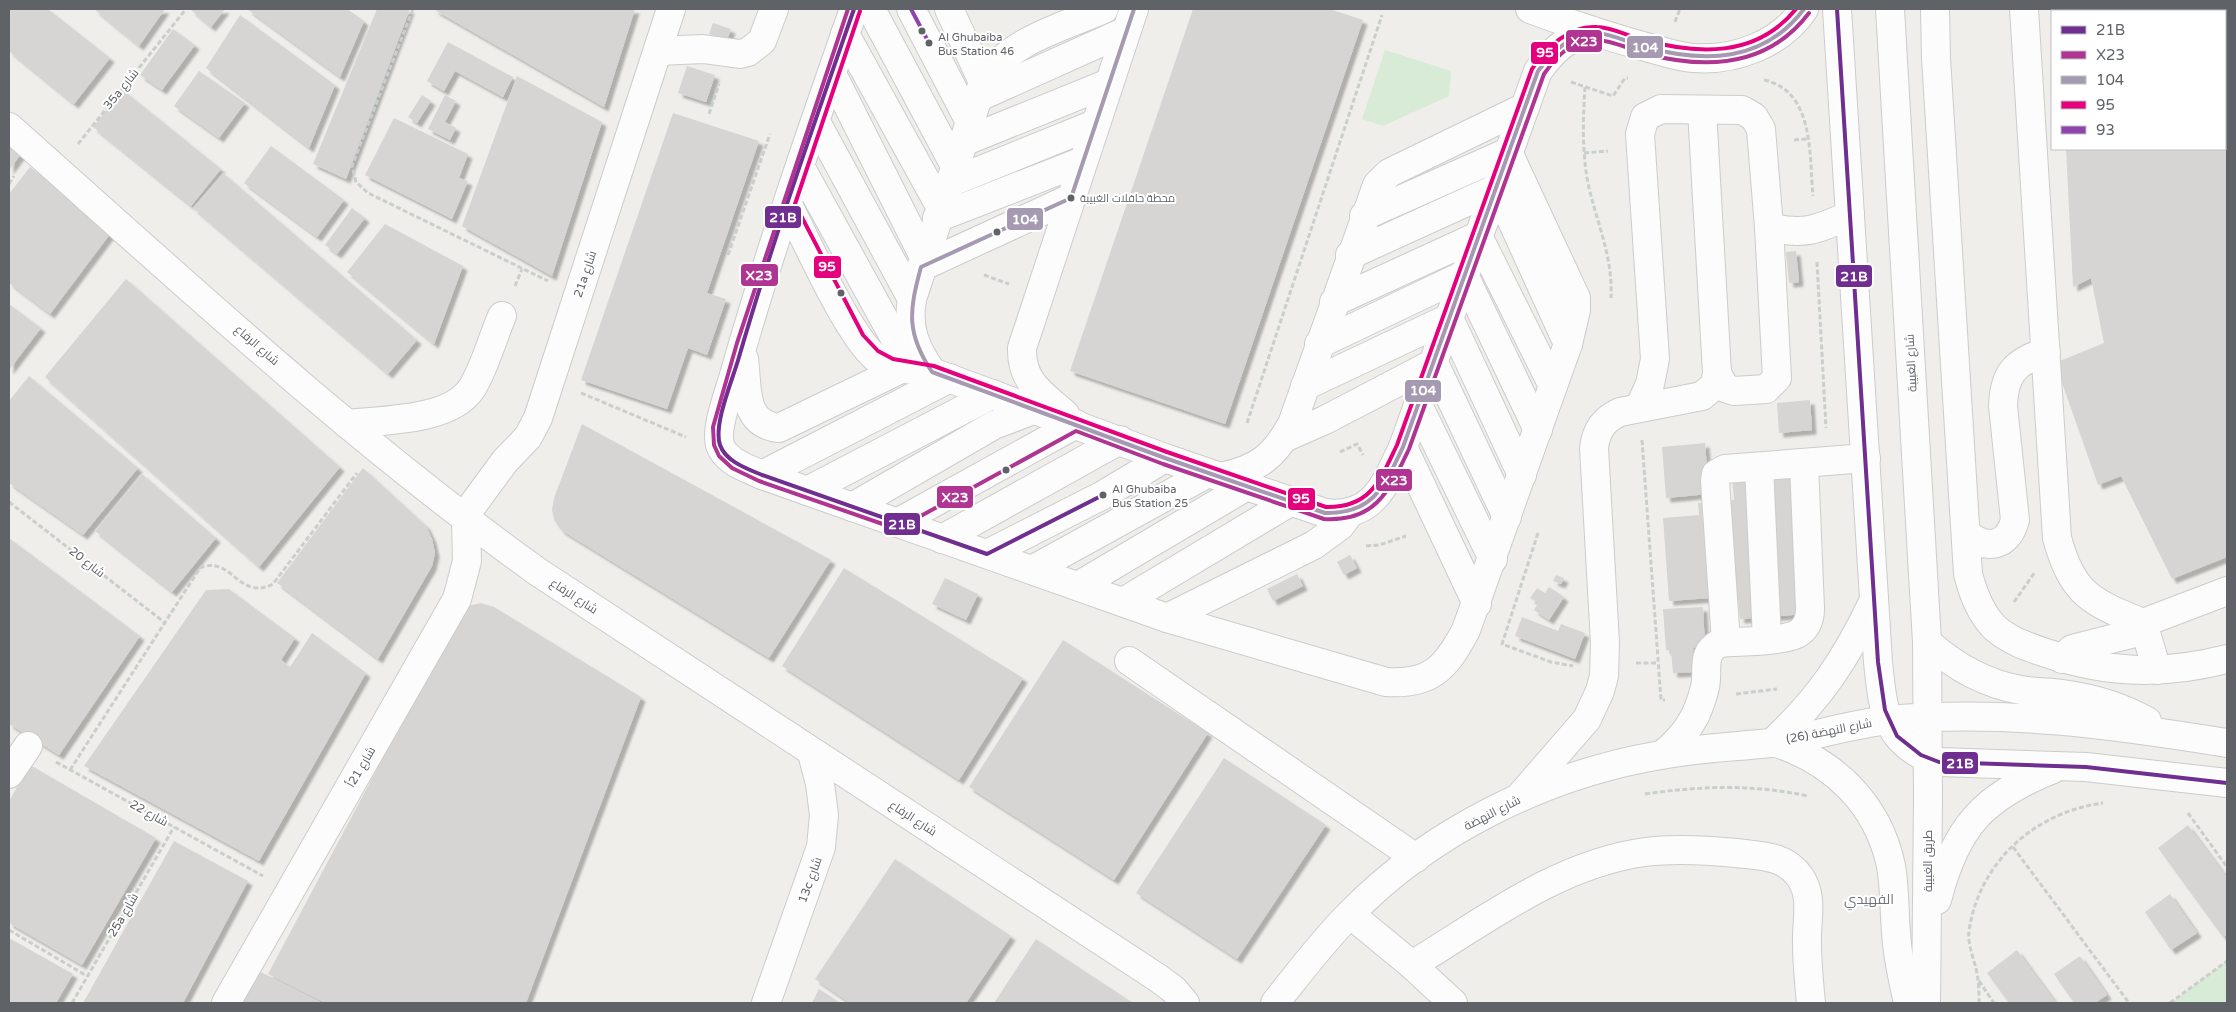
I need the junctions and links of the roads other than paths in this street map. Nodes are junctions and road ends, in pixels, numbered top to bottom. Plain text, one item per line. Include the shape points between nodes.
1 (671, 9) edge
2 (774, 9) edge
3 (854, 9) edge
4 (871, 9) edge
5 (911, 9) edge
6 (949, 9) edge
7 (1104, 9) edge
8 (1530, 9) edge
9 (1804, 9) edge
10 (1837, 9) edge
11 (1890, 9) edge
12 (1935, 9) edge
13 (2024, 9) edge
14 (1130, 20) edge
15 (1597, 33) junction
16 (845, 34) junction
17 (658, 51) junction
18 (832, 74) junction
19 (1109, 83) junction
20 (1525, 107) junction
21 (1702, 110) junction
22 (816, 122) junction
23 (1095, 124) junction
24 (9, 128) edge
25 (960, 152) junction
26 (1508, 152) junction
27 (1083, 161) junction
28 (801, 168) junction
29 (1497, 188) junction
30 (1071, 198) junction
31 (788, 205) junction
32 (1850, 215) junction
33 (1364, 216) junction
34 (1769, 227) junction
35 (1478, 236) junction
36 (1350, 255) junction
37 (923, 262) junction
38 (1464, 275) junction
39 (912, 299) junction
40 (1334, 302) junction
41 (502, 316) dead end
42 (1449, 318) junction
43 (1320, 344) junction
44 (1568, 344) junction
45 (743, 345) junction
46 (2046, 352) junction
47 (1434, 363) junction
48 (926, 372) junction
49 (1717, 372) junction
50 (1305, 386) junction
51 (1553, 386) junction
52 (993, 394) junction
53 (1418, 405) junction
54 (1639, 408) junction
55 (1036, 409) junction
56 (347, 424) junction
57 (1076, 424) junction
58 (1538, 430) junction
59 (1284, 438) junction
60 (1120, 440) junction
61 (1403, 448) junction
62 (1165, 458) junction
63 (1866, 458) junction
64 (1804, 464) junction
65 (1759, 467) junction
66 (762, 475) junction
67 (1214, 475) junction
68 (1522, 475) junction
69 (1247, 486) junction
70 (807, 491) junction
71 (1290, 502) junction
72 (852, 506) junction
73 (1349, 514) junction
74 (1507, 517) junction
75 (466, 521) junction
76 (897, 523) junction
77 (1966, 533) junction
78 (942, 539) junction
79 (987, 554) junction
80 (1493, 559) junction
81 (1032, 570) junction
82 (1078, 586) junction
83 (2227, 590) edge
84 (1874, 600) junction
85 (1123, 602) junction
86 (1477, 604) junction
87 (1167, 618) junction
88 (2143, 623) junction
89 (1767, 639) junction
90 (1726, 642) junction
91 (1927, 642) junction
92 (2062, 659) junction
93 (2227, 659) edge
94 (1129, 661) dead end
95 (2198, 666) junction
96 (2157, 670) junction
97 (2227, 678) edge
98 (1927, 718) junction
99 (1888, 720) junction
100 (2170, 734) junction
101 (1773, 742) junction
102 (2227, 743) edge
103 (28, 746) road end
104 (812, 753) junction
105 (1663, 754) junction
106 (1928, 759) junction
107 (2061, 765) junction
108 (9, 774) edge
109 (2227, 783) edge
110 (1518, 799) junction
111 (1416, 858) junction
112 (1350, 914) junction
113 (1927, 935) junction
114 (1412, 965) junction
115 (226, 1003) edge
116 (766, 1003) edge
117 (1185, 1003) edge
118 (1276, 1003) edge
119 (1453, 1003) edge
120 (1811, 1003) edge
121 (1908, 1003) edge
122 (1926, 1003) edge

1 - 17 street, 21a شارع
2 - 17 street via 762,41 748,52
3 - 16 street
4 - 25 street
5 - 25 street
6 - 25 street
7 - 25 street via 1013,49 999,61
8 - 15 street
9 - 15 street via 1778,36 1752,50 1723,58 1693,58
10 - 32 street
11 - 91 street, شارع الغبيبة
12 - 77 street
13 - 46 street
14 - 19 street
14 - 25 street
15 - 20 street via 1581,35 1554,50 1538,71
16 - 18 street
16 - 25 street
17 - 75 street, 21a شارع via 538,418 522,444 479,494
18 - 22 street
18 - 37 street
19 - 23 street
19 - 25 street
20 - 26 street
20 - 33 street via 1389,173 1376,185
21 - 34 street via 1742,110 1758,123 1763,142
21 - 49 street
21 - 54 street via 1661,109 1646,117 1641,125 1655,359 1650,384
22 - 28 street
22 - 39 street
23 - 25 street
23 - 27 street
24 - 56 street, شارع الرفاع
25 - 27 street
25 - 37 street
26 - 29 street
26 - 33 street
26 - 44 street via 1575,292 1576,310
27 - 30 street
28 - 31 street
28 - 48 street via 894,337
29 - 35 street
29 - 36 street
29 - 44 street
30 - 37 street
30 - 57 street via 1022,348 1022,359 1029,380
31 - 45 street
31 - 48 street via 858,338 880,361
32 - 34 street via 1816,230 1803,232
32 - 63 street
33 - 36 street
34 - 49 street via 1777,378 1766,389 1734,391 1725,388
35 - 38 street
35 - 40 street
35 - 51 street
36 - 40 street
37 - 39 street
38 - 42 street
38 - 43 street
38 - 58 street
39 - 48 street via 910,328
40 - 43 street
41 - 56 street via 472,387 454,406 430,414
42 - 47 street
42 - 50 street
42 - 68 street
43 - 50 street
44 - 51 street
45 - 48 street via 752,413 758,422 768,427 779,428
45 - 66 street via 719,429 720,445 736,463
46 - 77 street via 2017,365 2003,391 2015,520 2012,530 1995,544 1984,544
46 - 88 street via 2057,538 2062,557 2080,590 2095,602
47 - 53 street
47 - 59 street
47 - 74 street
48 - 52 street
48 - 66 street
49 - 54 street via 1715,385 1707,393
50 - 59 street
51 - 58 street
52 - 55 street
52 - 70 street
53 - 61 street
53 - 80 street
54 - 110 street via 1612,416 1598,430 1595,438 1606,664 1600,691 1578,731
55 - 57 street
55 - 72 street via 994,426
56 - 75 street, شارع الرفاع
57 - 60 street
57 - 76 street
58 - 68 street
59 - 67 street via 1271,455 1247,471
60 - 62 street
60 - 78 street
61 - 73 street via 1382,491 1361,509
61 - 86 street
62 - 67 street
62 - 79 street via 1103,495
63 - 64 street
63 - 84 street
64 - 65 street
64 - 89 street via 1810,618 1800,633 1792,637
65 - 89 street
65 - 90 street via 1722,470 1715,477
66 - 70 street
67 - 69 street
67 - 81 street
68 - 74 street
69 - 71 street
69 - 82 street
70 - 72 street
71 - 73 street via 1325,514
71 - 85 street
72 - 76 street
73 - 87 street via 1340,526 1314,545
74 - 80 street
75 - 104 street, شارع الرفاع
75 - 115 street, شارع 21أ via 467,561 457,599
76 - 78 street
77 - 92 street via 1972,591 1991,622 2011,639
78 - 79 street
79 - 81 street
80 - 86 street
81 - 82 street
82 - 85 street
83 - 88 street
84 - 99 street via 1881,694
84 - 101 street via 1824,689
85 - 87 street
86 - 87 street via 1453,655 1442,667 1416,680 1401,683 1386,682
88 - 92 street via 2131,634 2072,648
88 - 96 street
89 - 90 street
90 - 105 street via 1720,642 1709,650 1706,685 1695,716 1676,744
91 - 98 street, شارع الغبيبة
91 - 100 street via 1951,662 1983,679 2022,690 2092,700 2119,708
92 - 96 street via 2113,670
93 - 95 street
94 - 111 street
95 - 96 street
95 - 97 street
98 - 99 street
98 - 100 street via 2073,721
98 - 106 street, طريق الغبيبة
99 - 101 street, شارع النهضة (26)
99 - 106 street, شارع النهضة (26) via 1904,743
100 - 102 street
101 - 105 street, شارع النهضة
101 - 121 street via 1813,758 1832,771 1864,804 1876,824 1891,868 1896,934
103 - 108 street
104 - 116 street, 13c شارع via 824,816 821,847
104 - 117 street, شارع الرفاع via 1158,978
105 - 110 street, شارع النهضة via 1589,772
106 - 107 street, شارع النهضة (26) via 1950,764
106 - 113 street, طريق الغبيبة
107 - 109 street, شارع النهضة (26)
107 - 113 street via 2014,786 1973,820 1949,859
110 - 111 street, شارع النهضة via 1458,830
111 - 112 street, شارع النهضة
112 - 114 street
112 - 118 street, شارع النهضة
113 - 122 street, طريق الغبيبة
114 - 119 street
114 - 120 street via 1552,881 1583,868 1646,852 1677,850 1746,854 1784,861 1801,877 1806,888 1809,899 1807,944

